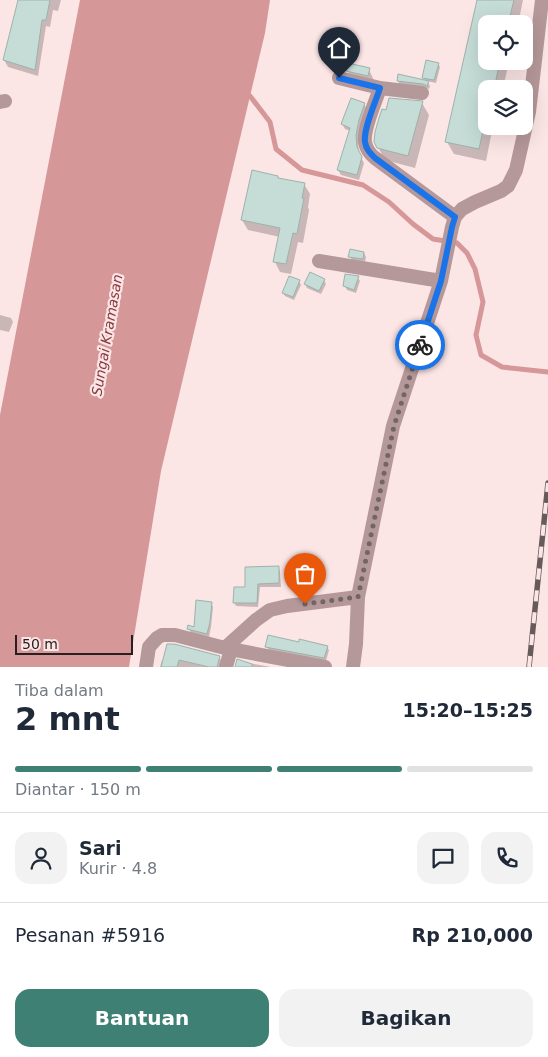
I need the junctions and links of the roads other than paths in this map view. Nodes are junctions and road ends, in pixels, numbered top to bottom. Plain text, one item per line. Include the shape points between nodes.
1 (542, 0) edge
2 (339, 78) dead end
3 (380, 88) junction
4 (422, 93) dead end
5 (455, 217) junction
6 (319, 261) dead end
7 (441, 281) junction
8 (358, 597) junction
9 (228, 648) junction
10 (146, 667) edge
11 (226, 667) edge
12 (325, 667) edge
13 (353, 667) edge

1 - 5 street via 529,112 513,179 508,186 462,209
2 - 3 street
3 - 4 street
3 - 5 street via 365,134 369,152
5 - 7 street
6 - 7 street
7 - 8 street via 394,426
8 - 9 street via 270,610
8 - 13 street
9 - 10 street via 175,635 162,635 149,647
9 - 11 street
9 - 12 street

